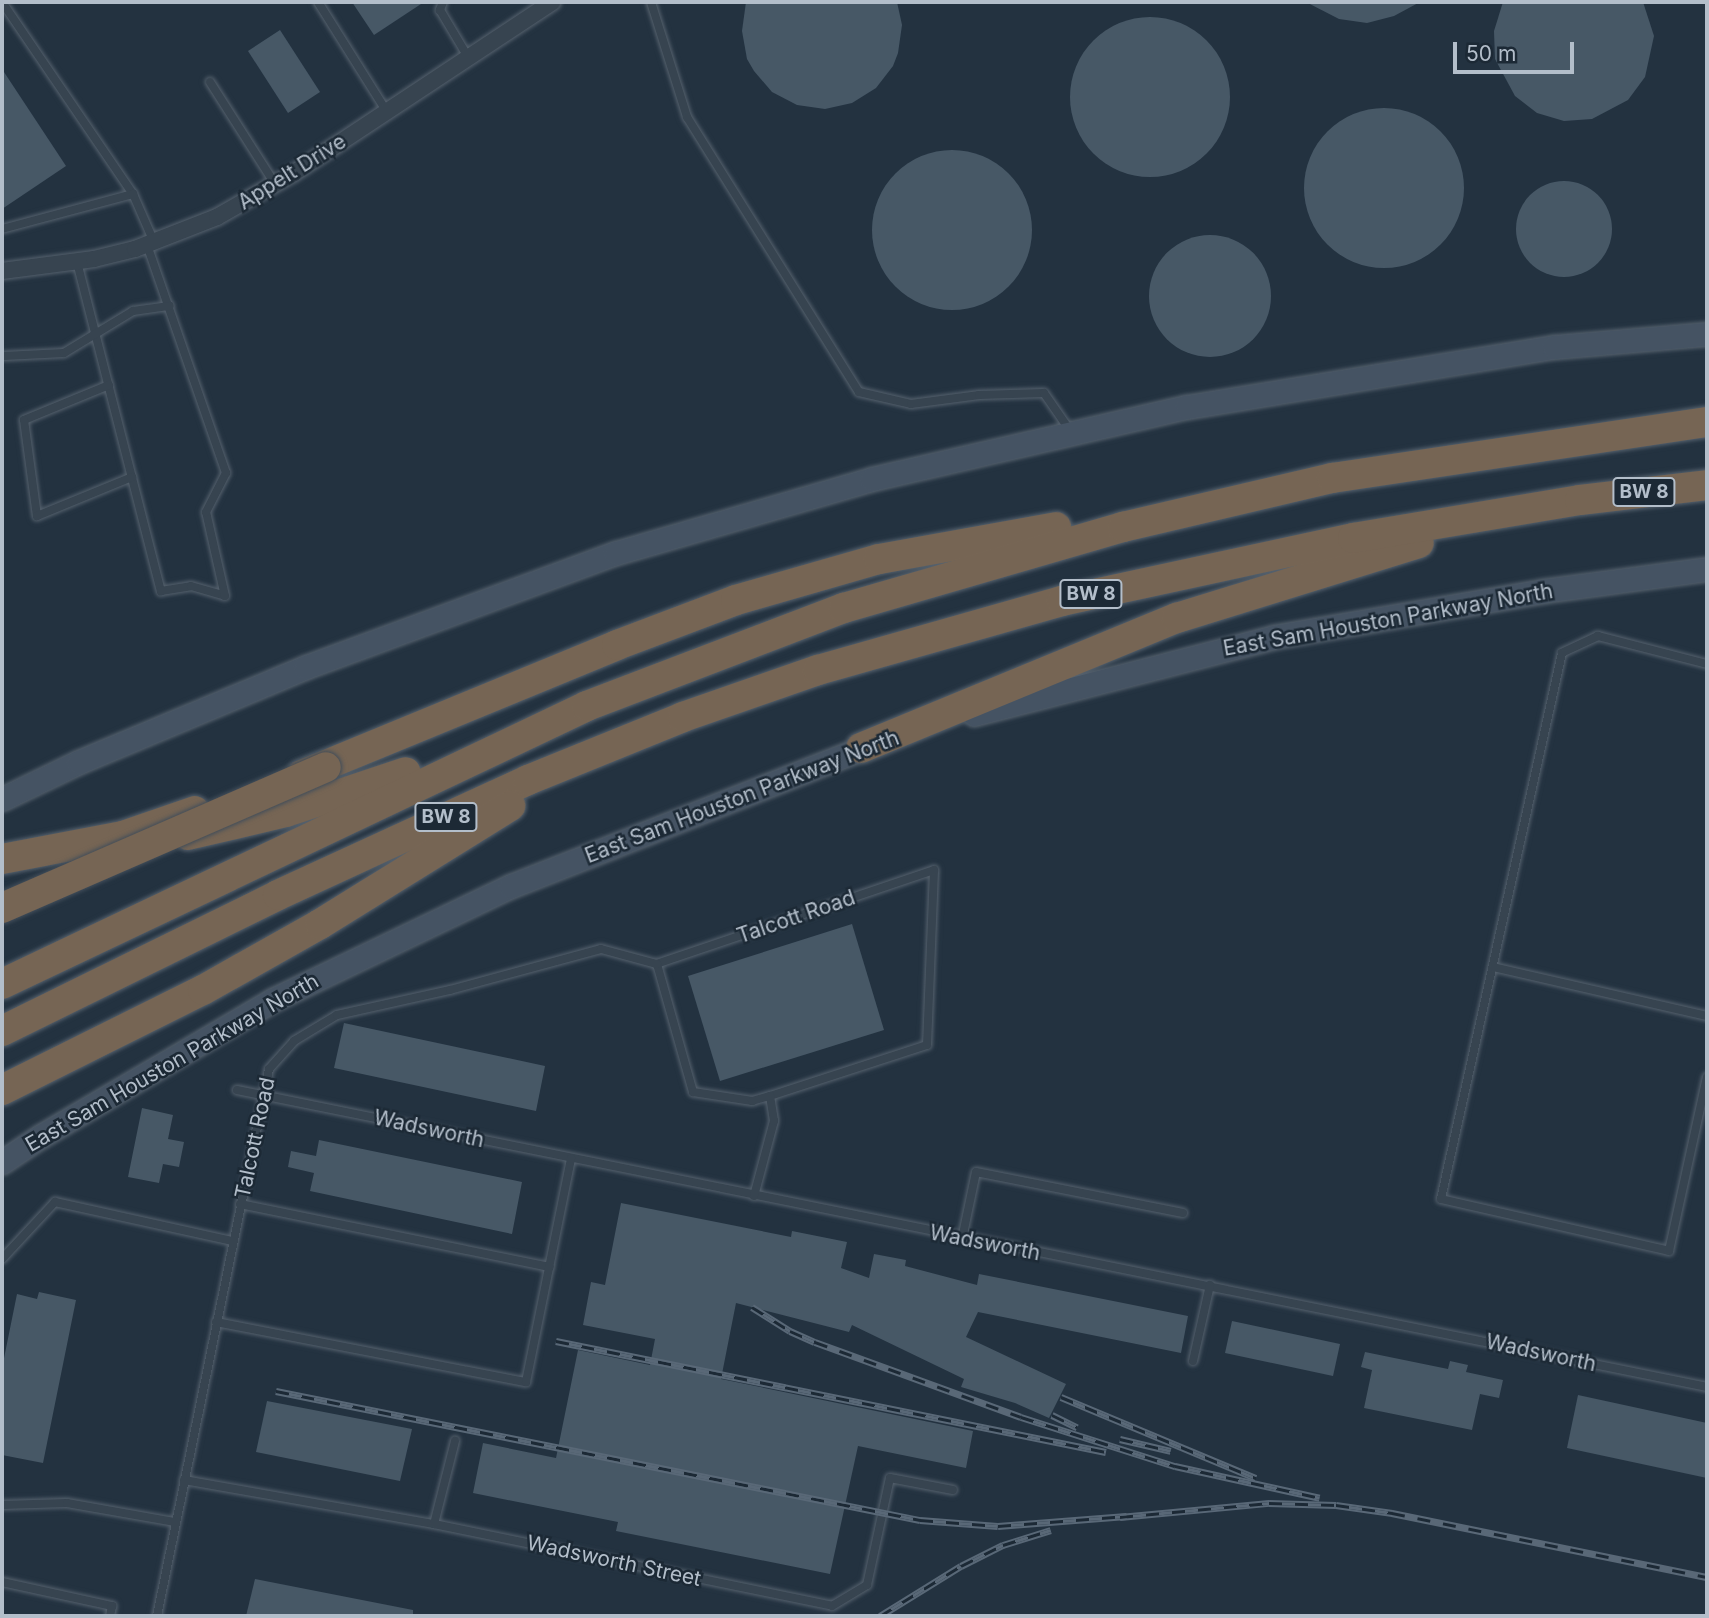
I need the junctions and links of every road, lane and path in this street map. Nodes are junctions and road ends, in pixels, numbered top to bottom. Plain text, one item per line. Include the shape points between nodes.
1 (2, 2) edge
2 (318, 2) edge
3 (443, 2) edge
4 (552, 2) edge
5 (651, 2) edge
6 (468, 57) junction
7 (210, 82) dead end
8 (387, 111) junction
9 (275, 184) junction
10 (133, 194) junction
11 (2, 229) edge
12 (150, 243) junction
13 (77, 262) junction
14 (2, 271) edge
15 (170, 306) junction
16 (96, 332) junction
17 (1707, 334) edge
18 (4, 356) dead end
19 (109, 385) junction
20 (1707, 422) edge
21 (1073, 434) junction
22 (132, 477) junction
23 (1332, 478) junction
24 (1707, 485) edge
25 (1580, 500) junction
26 (1707, 569) edge
27 (1707, 664) edge
28 (587, 706) junction
29 (616, 743) junction
30 (861, 748) junction
31 (326, 768) junction
32 (2, 799) edge
33 (2, 859) edge
34 (2, 877) edge
35 (2, 908) edge
36 (657, 964) junction
37 (1493, 967) junction
38 (2, 984) edge
39 (1707, 1016) edge
40 (2, 1031) edge
41 (50, 1067) junction
42 (1707, 1077) edge
43 (2, 1078) edge
44 (2, 1090) edge
45 (237, 1090) dead end
46 (263, 1094) junction
47 (770, 1096) junction
48 (571, 1158) junction
49 (2, 1162) edge
50 (754, 1196) junction
51 (240, 1204) junction
52 (1183, 1213) dead end
53 (962, 1239) junction
54 (233, 1241) junction
55 (2, 1259) edge
56 (550, 1267) junction
57 (1210, 1285) junction
58 (215, 1322) junction
59 (1193, 1361) dead end
60 (1707, 1387) edge
61 (455, 1441) dead end
62 (184, 1480) junction
63 (953, 1490) dead end
64 (2, 1505) edge
65 (176, 1522) junction
66 (434, 1524) junction
67 (2, 1582) edge
68 (110, 1616) edge
69 (157, 1616) edge

1 - 10 lane
2 - 8 lane
3 - 6 lane via 440,10
4 - 6 street, Appelt Drive
5 - 21 lane via 687,117 859,392 911,404 1044,393
6 - 8 street, Appelt Drive
7 - 9 lane
8 - 9 street, Appelt Drive
9 - 12 street, Appelt Drive via 217,217
10 - 11 lane
10 - 12 lane
12 - 13 street, Appelt Drive
12 - 15 lane
13 - 14 street, Appelt Drive
13 - 16 lane
15 - 16 lane via 133,312
15 - 22 lane via 226,473 206,512 225,596 191,586 161,591
16 - 18 lane via 64,354
16 - 19 lane
17 - 21 main road via 1554,347 1187,407
19 - 22 lane
19 - 22 lane via 24,420 37,516
20 - 23 highway, BW 8
21 - 32 main road via 872,479 616,553 306,667
23 - 28 highway, BW 8 via 1123,527 937,579 765,636
23 - 31 highway via 928,549 845,568 678,621
24 - 25 highway, BW 8
25 - 29 highway, BW 8 via 1353,538 1049,604 818,670
25 - 30 highway via 1377,555 1177,618
26 - 30 main road, East Sam Houston Parkway North via 1274,636
27 - 37 lane via 1598,636 1562,653
28 - 34 highway via 286,812
28 - 38 highway, BW 8
29 - 40 highway, BW 8 via 278,895
29 - 41 highway via 297,937
30 - 49 main road, East Sam Houston Parkway North via 511,886 285,994
31 - 33 highway, bridge via 123,836
31 - 35 highway, bridge
36 - 46 lane, Talcott Road via 601,949 337,1015 294,1041 269,1069
36 - 47 lane via 693,1092 752,1101
36 - 47 lane, Talcott Road via 934,870 927,1045
37 - 39 lane
37 - 42 lane via 1441,1199 1669,1251
41 - 43 highway
41 - 44 highway
45 - 46 lane, Wadsworth
46 - 48 lane, Wadsworth
46 - 51 lane, Talcott Road
47 - 50 lane via 774,1121
48 - 50 lane, Wadsworth
48 - 56 lane
50 - 53 lane, Wadsworth
51 - 54 lane, Talcott Road
51 - 56 lane
52 - 53 lane via 976,1172
53 - 57 lane, Wadsworth
54 - 55 lane via 55,1202
54 - 58 lane, Talcott Road
56 - 58 lane via 526,1382
57 - 59 lane
57 - 60 lane, Wadsworth
58 - 62 lane, Talcott Road
61 - 66 lane
62 - 65 lane, Talcott Road
62 - 66 lane, Wadsworth Street
63 - 66 lane, Wadsworth Street via 890,1478 867,1585 832,1606
64 - 65 lane via 68,1503
65 - 69 lane, Talcott Road
67 - 68 lane via 112,1606

